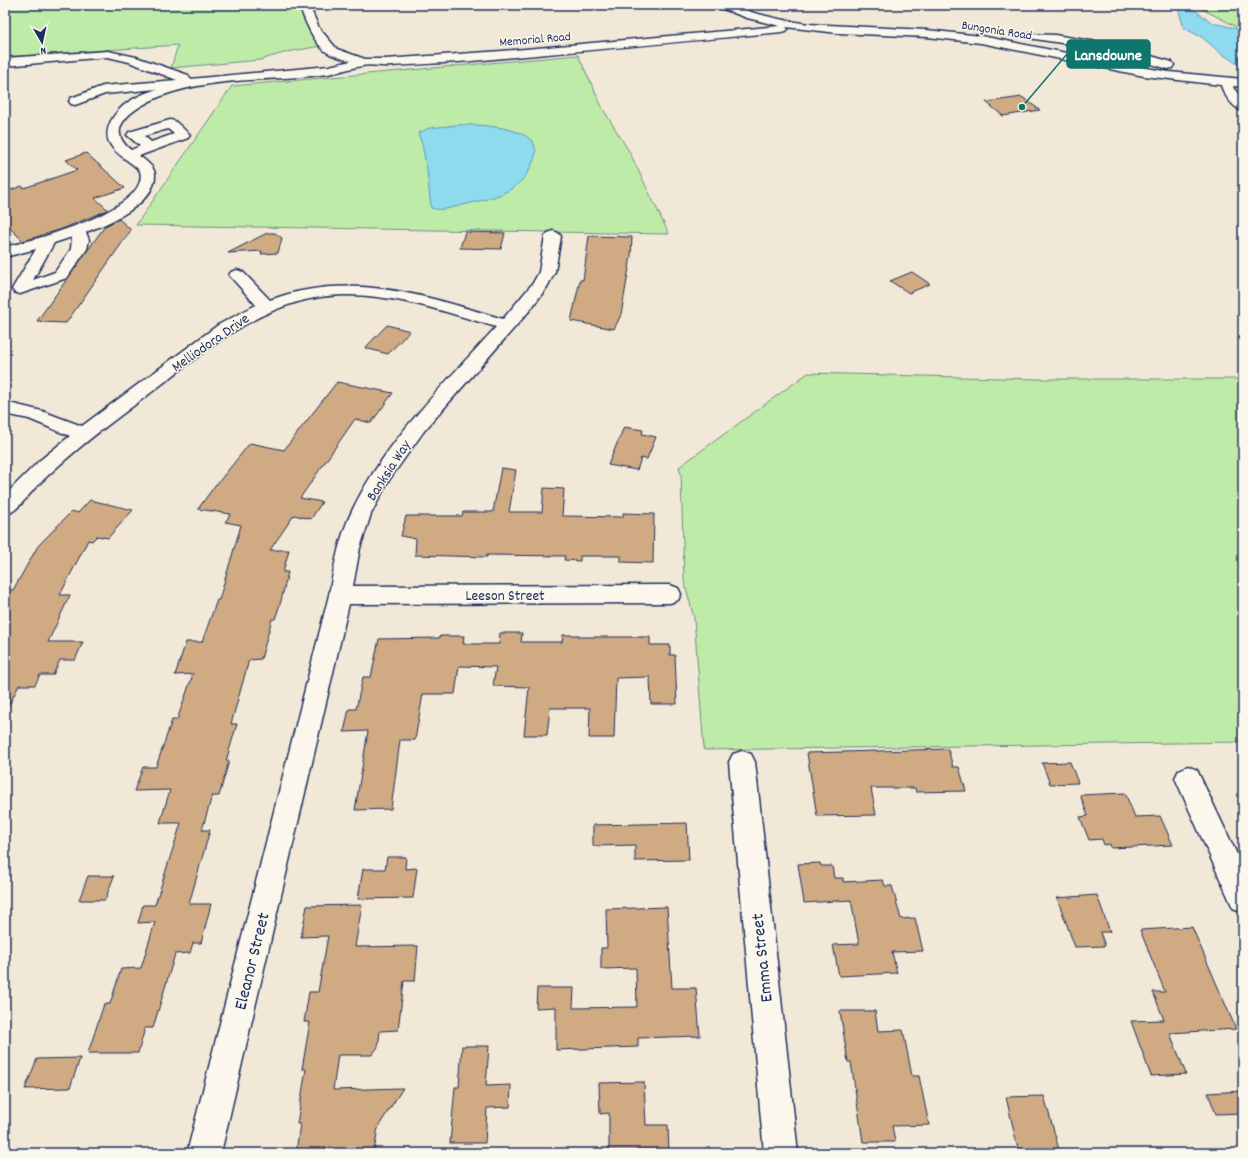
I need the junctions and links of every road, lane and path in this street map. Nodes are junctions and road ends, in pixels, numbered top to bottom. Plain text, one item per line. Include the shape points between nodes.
1 (304, 5) edge
2 (722, 5) edge
3 (795, 26) junction
4 (1010, 34) dead end
5 (1109, 47) junction
6 (48, 58) junction
7 (5, 62) edge
8 (364, 62) junction
9 (1101, 64) junction
10 (5, 68) edge
11 (1206, 69) dead end
12 (206, 81) junction
13 (1226, 82) junction
14 (1243, 83) edge
15 (75, 101) dead end
16 (1243, 107) edge
17 (149, 148) dead end
18 (129, 155) junction
19 (78, 231) junction
20 (553, 236) dead end
21 (48, 241) junction
22 (5, 252) edge
23 (237, 275) dead end
24 (12, 289) edge
25 (266, 306) junction
26 (506, 325) junction
27 (5, 408) edge
28 (83, 434) junction
29 (5, 508) edge
30 (670, 594) dead end
31 (340, 595) junction
32 (742, 762) dead end
33 (297, 768) joint
34 (1188, 778) dead end
35 (1243, 898) edge
36 (204, 1153) edge
37 (781, 1153) edge

1 - 8 street, Memorial Road via 314,29 324,42 334,51
2 - 3 street, Bungonia Road via 748,15
3 - 8 street, Memorial Road via 766,31 442,60
3 - 9 street, Bungonia Road via 957,36 995,41
4 - 5 street, Bungonia Road
5 - 9 street
5 - 11 street, Bungonia Road via 1193,72 1207,72
6 - 7 street
6 - 10 street
6 - 12 street via 93,54 121,56 178,77
8 - 12 street via 329,70
9 - 13 street, Bungonia Road via 1152,74
12 - 15 street via 103,90
12 - 18 street via 149,96 119,116 113,132 114,139
13 - 14 street, Bungonia Road
13 - 16 street via 1228,90
17 - 18 street
18 - 19 street via 145,167 148,174 148,181 143,190 136,199 123,208
19 - 21 street
19 - 24 street via 80,249 61,275 44,282
20 - 26 street, Banksia Way via 547,272 541,284
21 - 22 street
21 - 24 street
23 - 25 street
25 - 26 street, Melliodora Drive via 307,294 362,291 417,300
25 - 28 street, Melliodora Drive via 224,329
26 - 31 street, Banksia Way via 417,427 378,480 361,514 352,541
27 - 28 street via 48,419
28 - 29 street, Melliodora Drive via 45,465
30 - 31 street, Leeson Street
31 - 33 street, Banksia Way
32 - 37 street, Emma Street
33 - 36 street, Eleanor Street
34 - 35 street

